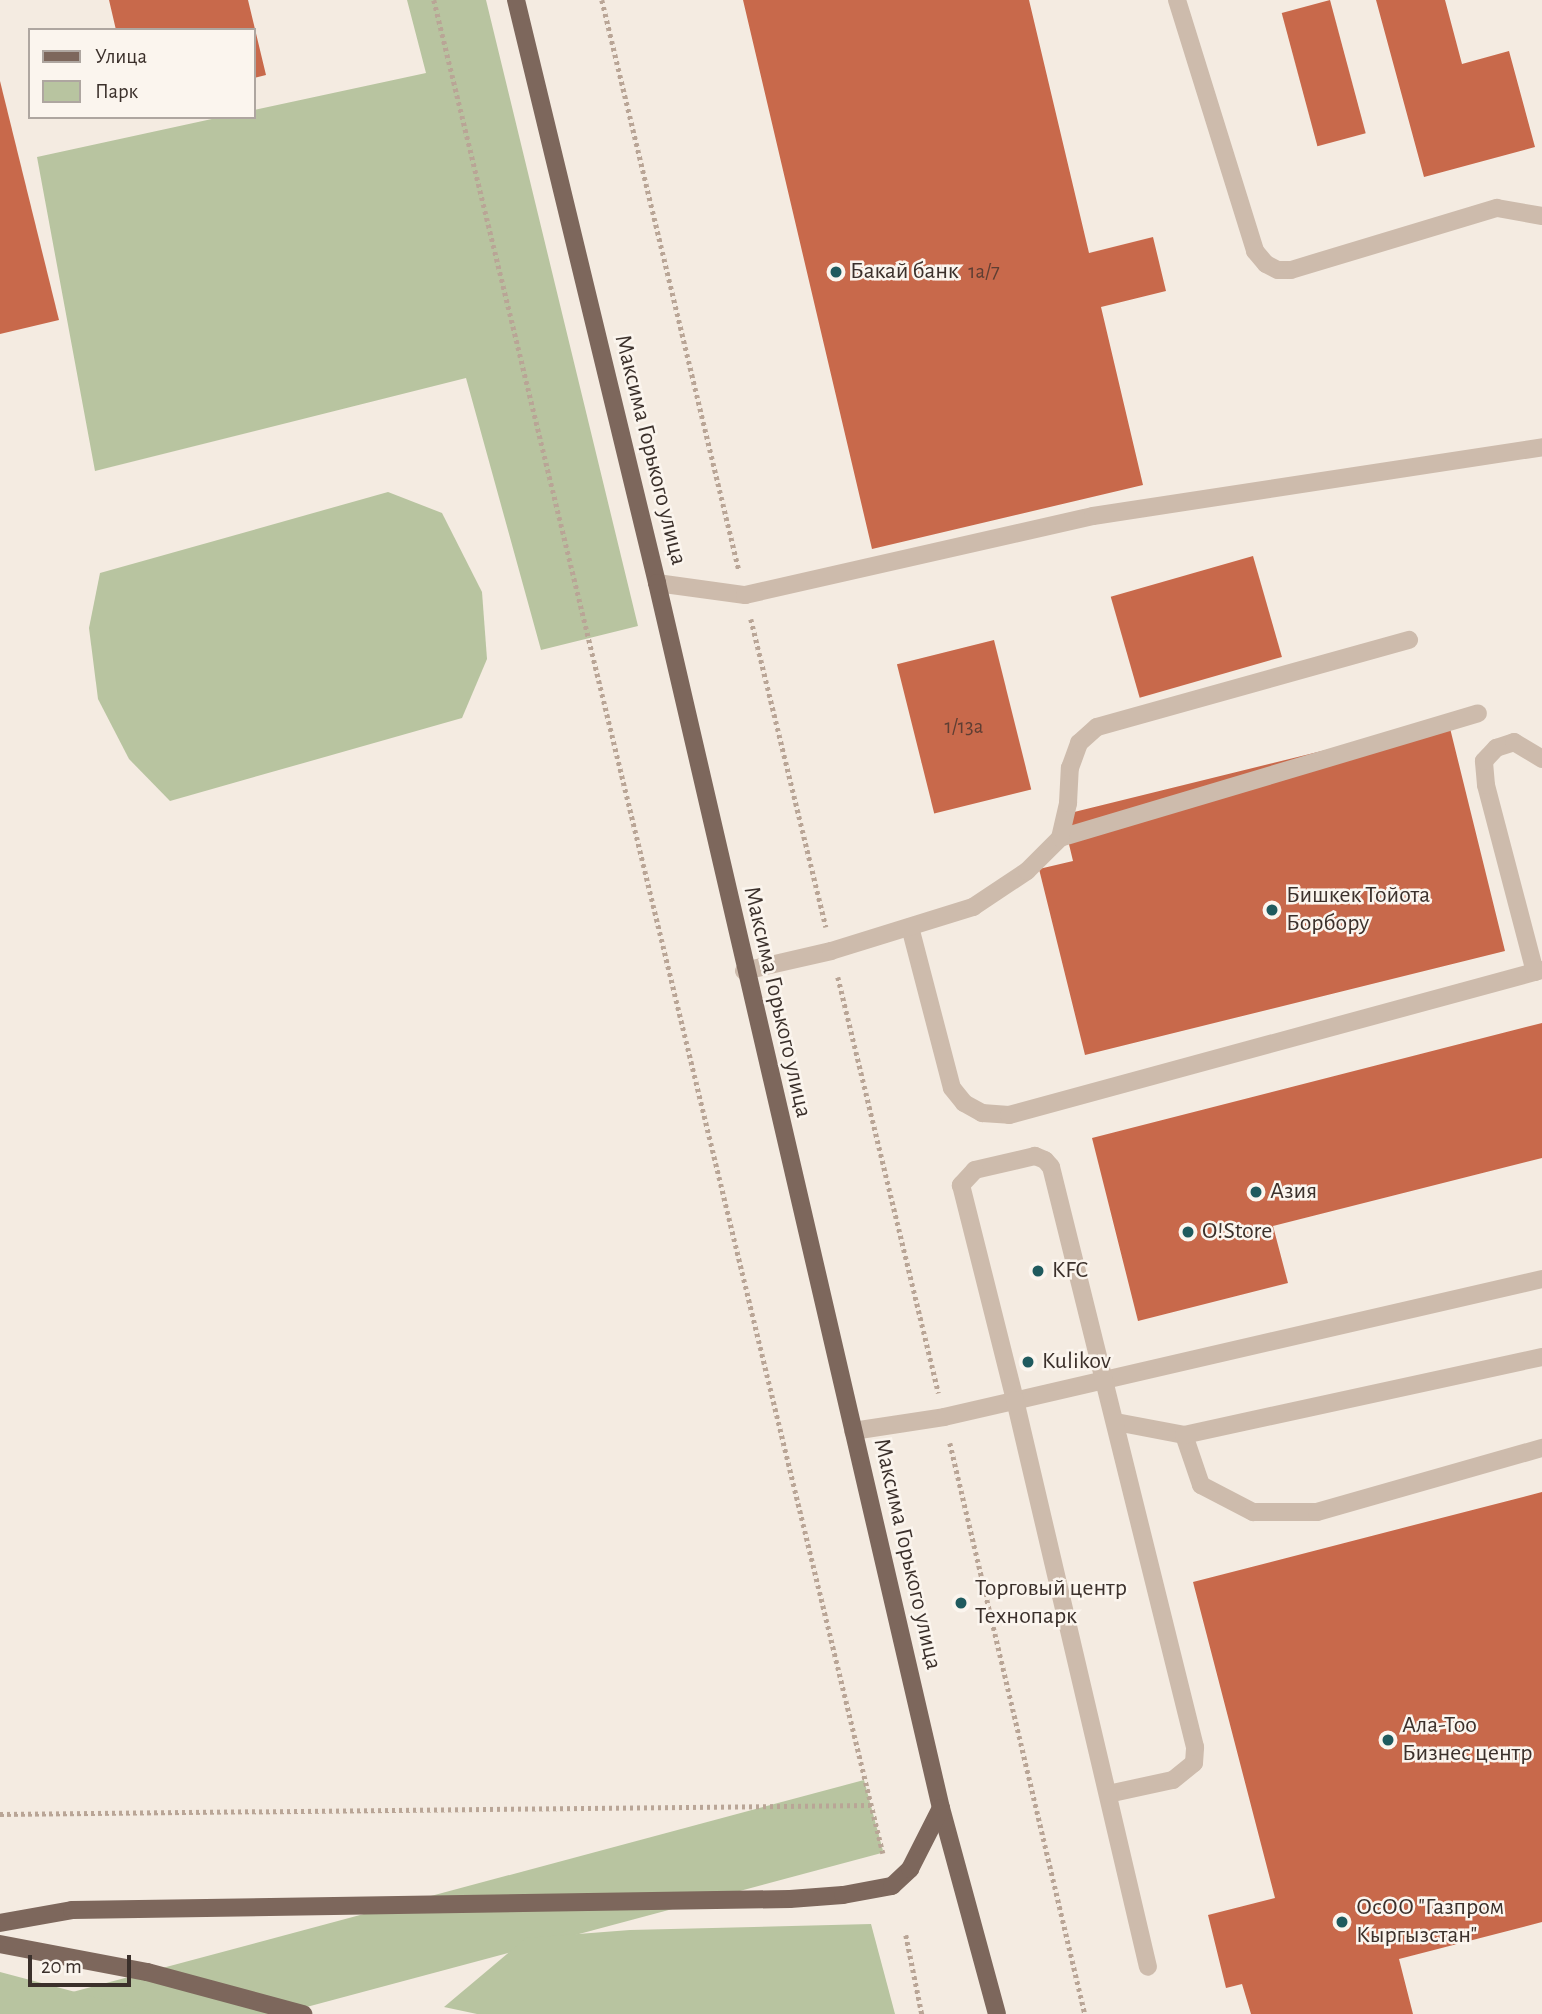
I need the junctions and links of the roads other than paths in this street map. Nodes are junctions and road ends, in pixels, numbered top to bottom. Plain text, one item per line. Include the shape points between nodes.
1 (516, 0) edge
2 (1177, 0) edge
3 (1542, 216) edge
4 (1542, 447) edge
5 (657, 583) junction
6 (1409, 640) dead end
7 (1478, 713) dead end
8 (1542, 759) edge
9 (1060, 838) junction
10 (910, 927) junction
11 (744, 971) junction
12 (1538, 971) edge
13 (1542, 1279) edge
14 (1542, 1357) edge
15 (1105, 1380) junction
16 (1015, 1400) junction
17 (1116, 1422) junction
18 (853, 1431) junction
19 (1184, 1435) junction
20 (1542, 1448) edge
21 (1108, 1794) junction
22 (942, 1808) junction
23 (0, 1923) edge
24 (0, 1944) edge
25 (1148, 1967) dead end
26 (303, 2014) edge
27 (997, 2014) edge

1 - 5 main road, Максима Горького улица
2 - 3 lane via 1255,251 1266,264 1291,270 1497,208
4 - 5 lane via 1093,516 746,595
5 - 11 main road, Максима Горького улица
6 - 9 lane via 1097,727 1079,743 1070,768
7 - 9 lane
8 - 12 lane via 1514,742 1496,748 1484,761 1486,785
9 - 10 lane via 1027,872 973,907
10 - 11 lane
10 - 12 lane via 952,1088 964,1103 982,1113 1009,1115
11 - 18 main road, Максима Горького улица
13 - 15 lane
14 - 19 lane
15 - 16 lane
15 - 16 lane via 1051,1167 1035,1156 975,1170 961,1185
15 - 17 lane
16 - 18 lane
16 - 21 lane
17 - 19 lane
17 - 21 lane via 1195,1747 1194,1763 1173,1780
18 - 22 main road, Максима Горького улица
19 - 20 lane via 1201,1485 1253,1513 1317,1512
21 - 25 lane
22 - 23 main road via 910,1869 892,1885 843,1895 72,1910
22 - 27 main road, Максима Горького улица
24 - 26 main road via 147,1972

